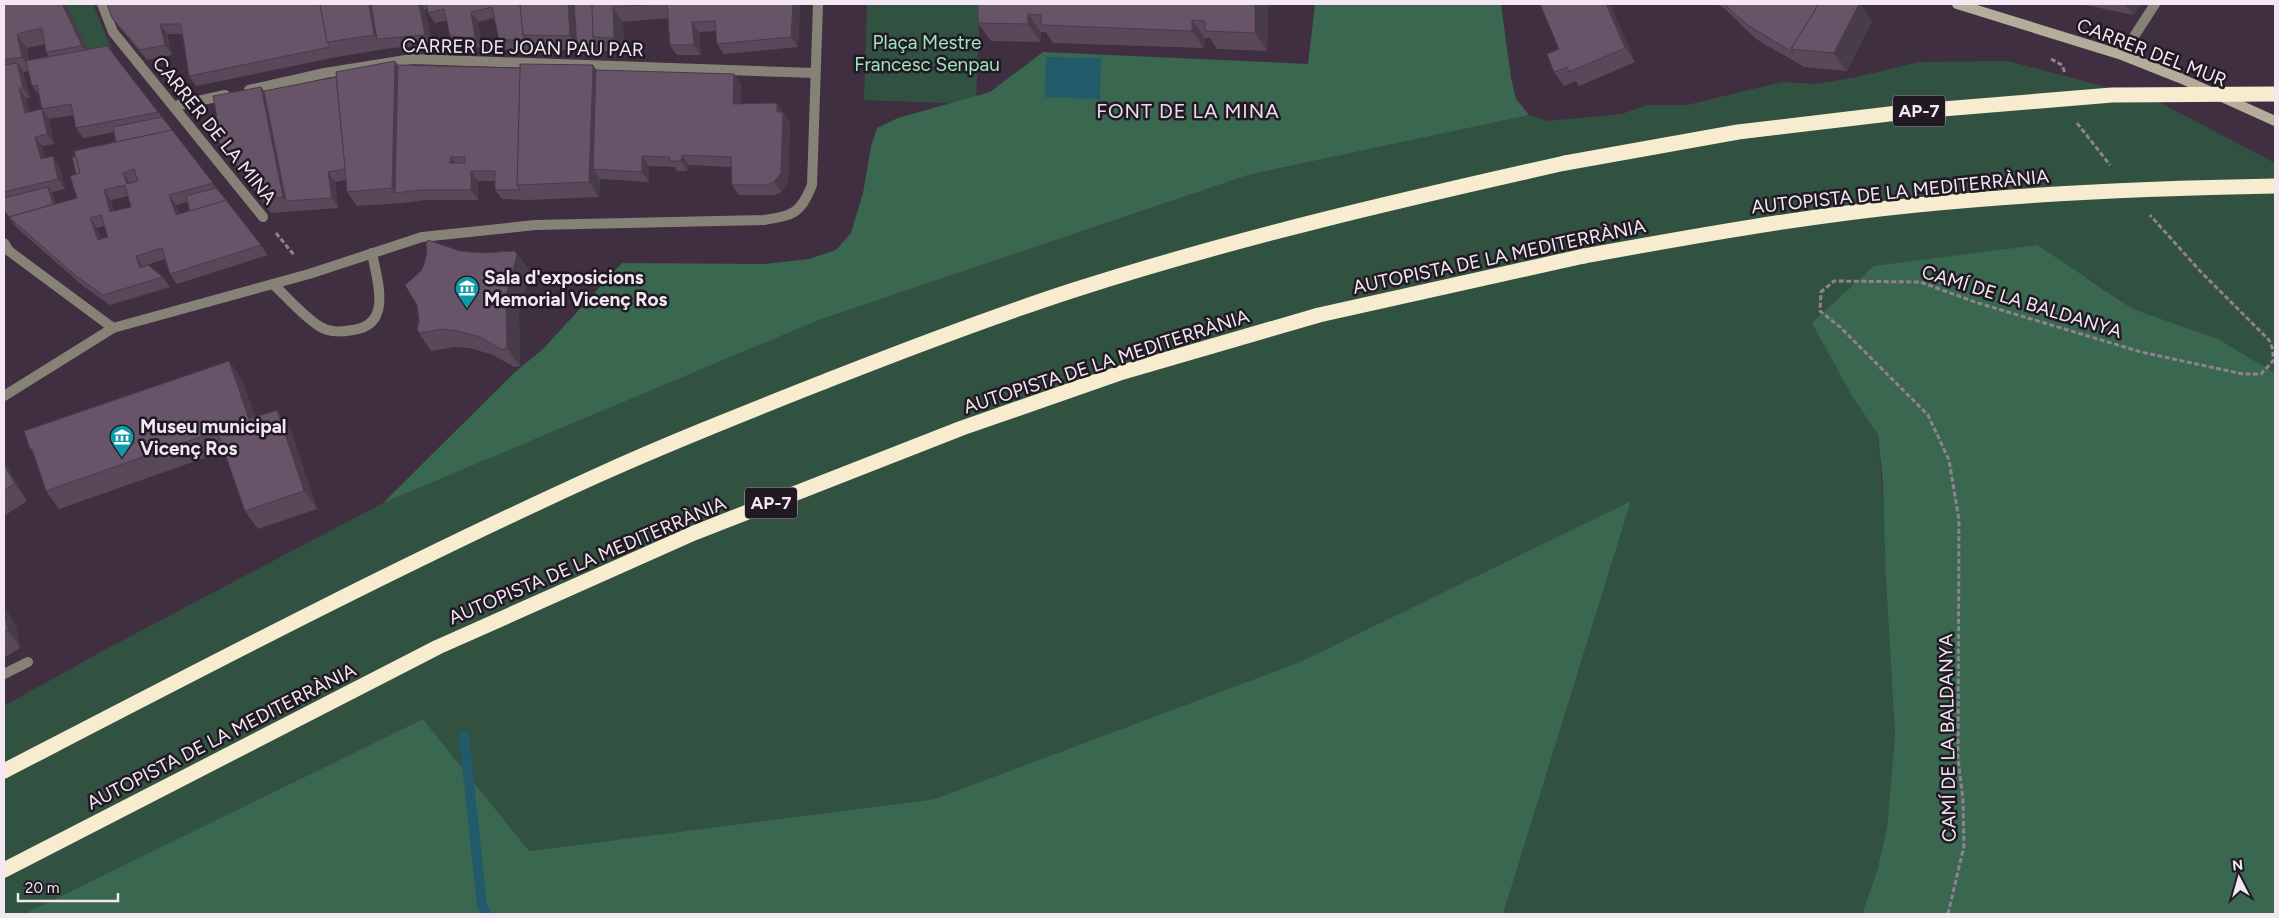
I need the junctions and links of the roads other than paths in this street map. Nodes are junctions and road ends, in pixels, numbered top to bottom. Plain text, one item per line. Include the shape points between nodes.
1 (102, 4) edge
2 (818, 4) edge
3 (1957, 4) edge
4 (2155, 4) edge
5 (2122, 55) junction
6 (815, 72) junction
7 (2275, 94) edge
8 (175, 106) junction
9 (2275, 121) edge
10 (2275, 186) edge
11 (263, 217) edge
12 (4, 243) edge
13 (372, 253) junction
14 (273, 284) junction
15 (113, 328) junction
16 (4, 396) edge
17 (28, 662) dead end
18 (4, 674) edge
19 (4, 771) edge
20 (4, 870) edge

1 - 8 street, CARRER DE LA MINA via 113,32
2 - 6 street
3 - 5 main road, CARRER DEL MUR
4 - 5 street
5 - 9 main road, CARRER DEL MUR
6 - 8 street, CARRER DE JOAN PAU PAR via 412,59 325,73
6 - 13 street via 812,185 804,204 788,216 764,220 535,225 422,236
7 - 19 highway, AP-7, bridge via 2112,95 1906,112 1738,132 1565,163 1372,206 1196,253 1071,291 916,346 597,476 379,580
8 - 11 street, CARRER DE LA MINA
10 - 20 highway, AUTOPISTA DE LA MEDITERRÀNIA / AP-7, bridge via 2124,189 1916,205 1751,226 1584,256 1319,315 1123,372 962,428 694,533 438,646
12 - 15 street via 9,251
13 - 14 street
13 - 14 street via 380,298 376,319 363,329 336,332 319,326
14 - 15 street
15 - 16 street
17 - 18 street

